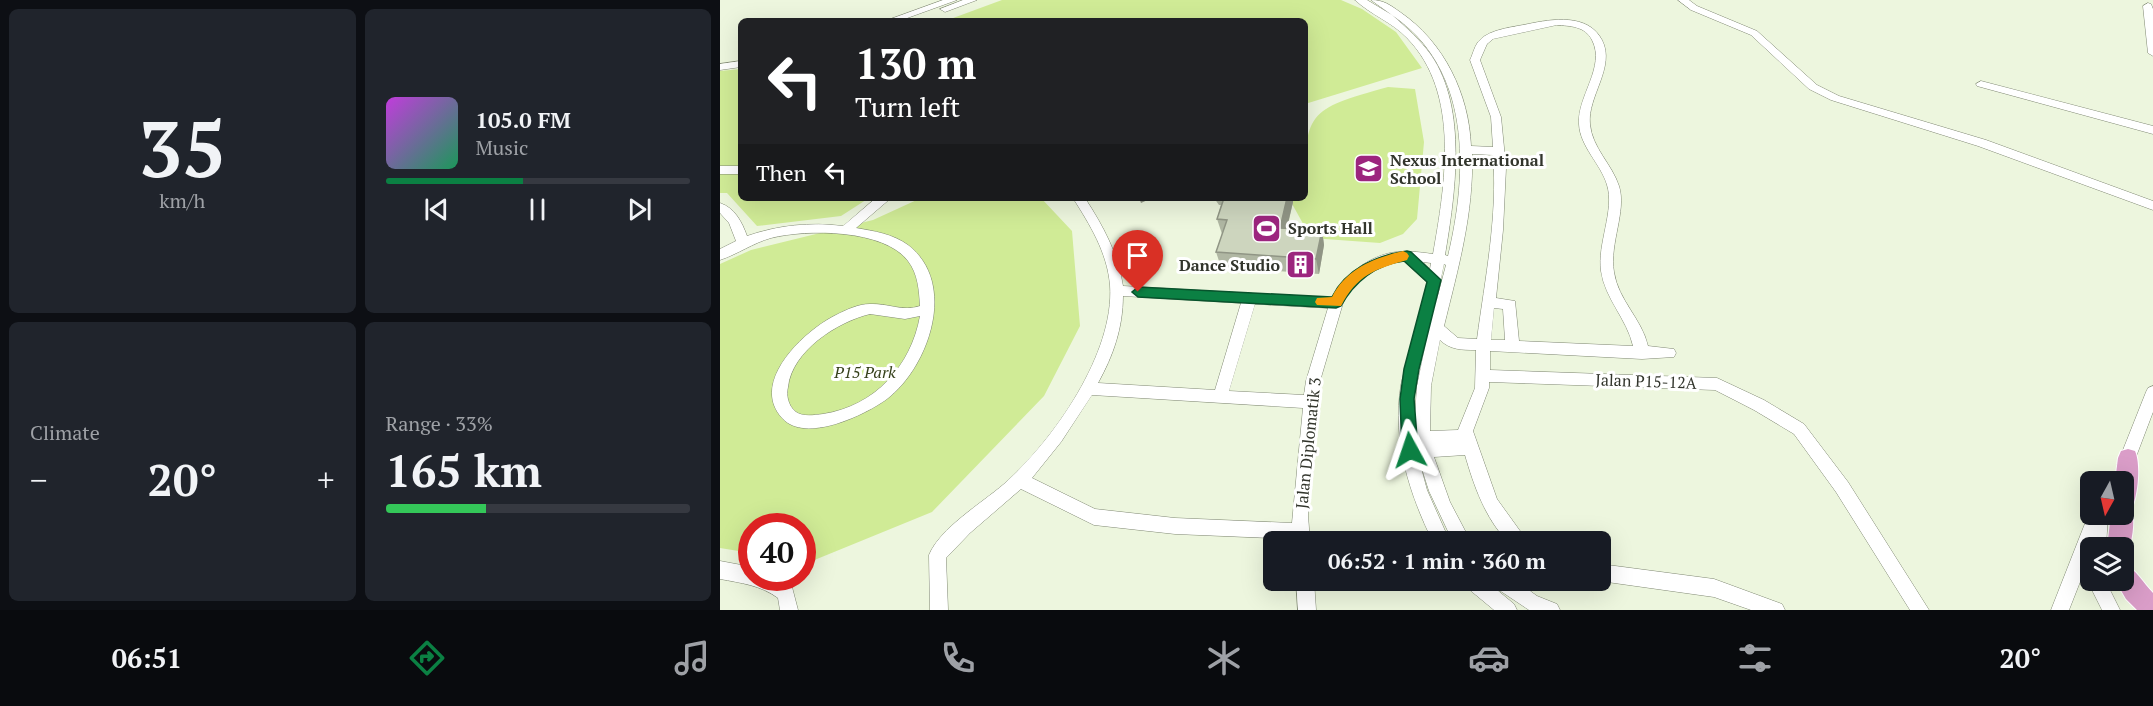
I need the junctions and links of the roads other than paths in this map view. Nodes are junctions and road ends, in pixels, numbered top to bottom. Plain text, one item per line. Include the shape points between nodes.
1 (952, 0) edge
2 (972, 0) edge
3 (1360, 0) edge
4 (1376, 0) edge
5 (1683, 0) edge
6 (2148, 6) dead end
7 (899, 18) edge
8 (920, 18) edge
9 (2153, 53) edge
10 (738, 56) edge
11 (723, 62) edge
12 (1438, 62) junction
13 (738, 64) edge
14 (1981, 84) dead end
15 (2153, 130) edge
16 (1467, 150) junction
17 (1499, 151) junction
18 (720, 170) edge
19 (738, 170) edge
20 (880, 201) edge
21 (1081, 201) edge
22 (2153, 206) edge
23 (720, 207) edge
24 (846, 230) junction
25 (743, 242) junction
26 (1441, 242) junction
27 (720, 255) edge
28 (1407, 256) junction
29 (1438, 258) junction
30 (1453, 261) junction
31 (1434, 280) junction
32 (1119, 291) junction
33 (1250, 297) junction
34 (1489, 302) junction
35 (1336, 303) junction
36 (928, 308) junction
37 (1436, 327) junction
38 (1484, 346) junction
39 (1512, 347) junction
40 (1642, 353) junction
41 (1669, 353) dead end
42 (1483, 376) junction
43 (1089, 389) junction
44 (2153, 392) edge
45 (1220, 398) junction
46 (1310, 402) junction
47 (1468, 442) junction
48 (1424, 444) junction
49 (2128, 458) junction
50 (2122, 471) edge
51 (2127, 471) edge
52 (1019, 480) junction
53 (2093, 525) edge
54 (1302, 531) edge
55 (1436, 531) edge
56 (1455, 531) edge
57 (1508, 531) edge
58 (1263, 533) edge
59 (720, 570) edge
60 (738, 573) edge
61 (1611, 574) edge
62 (783, 591) edge
63 (1306, 591) edge
64 (1485, 591) edge
65 (1514, 591) edge
66 (2102, 591) edge
67 (2134, 591) edge
68 (2153, 609) edge
69 (789, 610) edge
70 (939, 610) edge
71 (1307, 610) edge
72 (1508, 610) edge
73 (1551, 610) edge
74 (1776, 610) edge
75 (1920, 610) edge
76 (2060, 610) edge
77 (2111, 610) edge

1 - 7 street
2 - 8 street
3 - 12 street via 1388,15
4 - 12 street via 1417,27
5 - 22 street via 1754,33 1813,87 1835,98 1982,143
6 - 9 street
10 - 11 street
11 - 13 street
12 - 16 street via 1458,96
12 - 26 street via 1450,130
14 - 15 street
16 - 17 street
16 - 30 street
17 - 34 street via 1497,230
17 - 40 street via 1494,110 1475,60 1483,42 1490,37 1558,22 1583,25 1592,31 1598,41 1598,70 1584,122 1587,138 1616,194 1607,269 1611,292 1641,340
18 - 19 street
20 - 24 street
21 - 32 street via 1108,250
23 - 25 street via 736,223
24 - 25 street via 802,227
24 - 36 street via 888,238 909,253 923,273
25 - 27 street
26 - 28 street
26 - 29 street
28 - 29 street, Jalan Diplomatik 3
28 - 31 street
28 - 35 street, Jalan Diplomatik 3 via 1390,258 1364,270 1343,288
29 - 30 street, Jalan Diplomatik 3
29 - 31 street
30 - 37 street
31 - 55 street via 1411,369 1407,429 1413,472
32 - 33 street
32 - 43 street via 1113,337
33 - 35 street
33 - 45 street
34 - 38 street
34 - 39 street via 1510,305
35 - 46 street, Jalan Diplomatik 3
36 - 36 street via 918,350 886,393 860,409 825,420 795,419 785,412 778,393 785,369 821,331 870,309 903,315
37 - 38 street via 1457,344
37 - 48 street via 1428,361
38 - 39 street
38 - 42 street
39 - 40 street
40 - 41 street
42 - 47 street via 1465,431
42 - 75 street, Jalan P15-12A via 1717,384 1759,405 1798,429 1842,487
43 - 45 street
43 - 52 street
44 - 49 street
45 - 46 street
46 - 54 street, Jalan Diplomatik 3
47 - 48 street
47 - 57 street via 1488,500
48 - 56 street
49 - 50 street
49 - 51 main road
52 - 58 street via 1090,516
52 - 70 street via 937,555
53 - 76 street
59 - 60 street
61 - 74 street via 1714,588
62 - 69 street
63 - 71 street
64 - 72 street
65 - 73 street
66 - 77 street
67 - 68 main road

